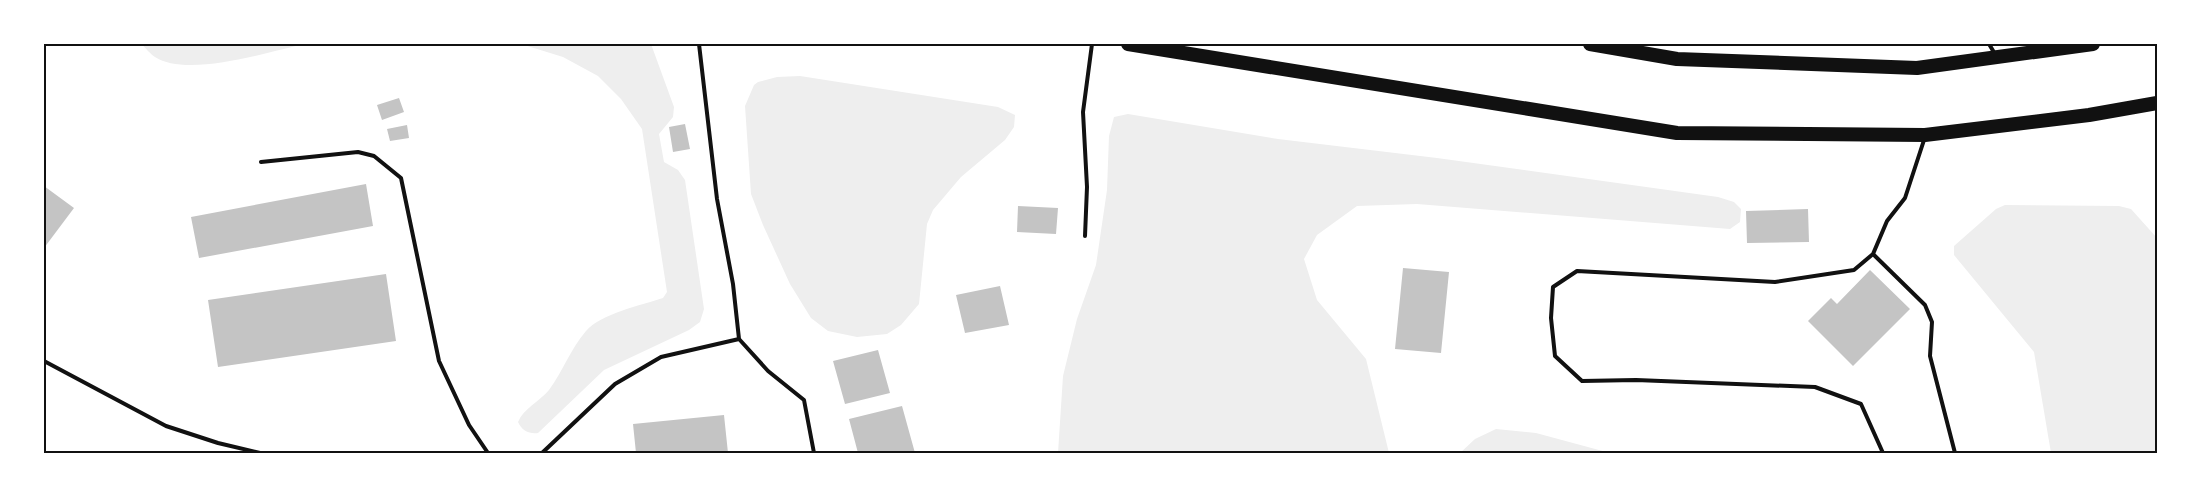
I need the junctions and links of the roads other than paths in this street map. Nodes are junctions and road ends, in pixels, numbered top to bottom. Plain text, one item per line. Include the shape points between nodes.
1 (699, 44) edge
2 (1092, 44) edge
3 (1128, 44) edge
4 (1590, 44) edge
5 (1989, 44) edge
6 (2094, 44) edge
7 (1997, 58) junction
8 (2157, 102) edge
9 (1925, 135) junction
10 (261, 162) dead end
11 (1085, 236) dead end
12 (1873, 254) junction
13 (740, 339) junction
14 (44, 361) edge
15 (260, 453) edge
16 (488, 453) edge
17 (542, 453) edge
18 (814, 453) edge
19 (1883, 453) edge
20 (1955, 453) edge

1 - 13 lane via 716,190
2 - 11 lane via 1083,112 1087,187
3 - 9 highway via 1677,133
4 - 7 highway via 1677,59 1917,68
5 - 7 lane
6 - 7 highway
8 - 9 highway via 2089,115
9 - 12 lane via 1905,198 1887,221
10 - 16 lane via 358,152 374,156 401,178 439,361 470,425
12 - 19 lane via 1854,270 1775,282 1577,271 1552,287 1551,318 1555,356 1582,381 1815,387 1861,404
12 - 20 lane via 1925,304 1932,322 1930,356
13 - 17 lane via 661,357 616,384
13 - 18 lane via 768,371 804,400
14 - 15 lane via 166,426

